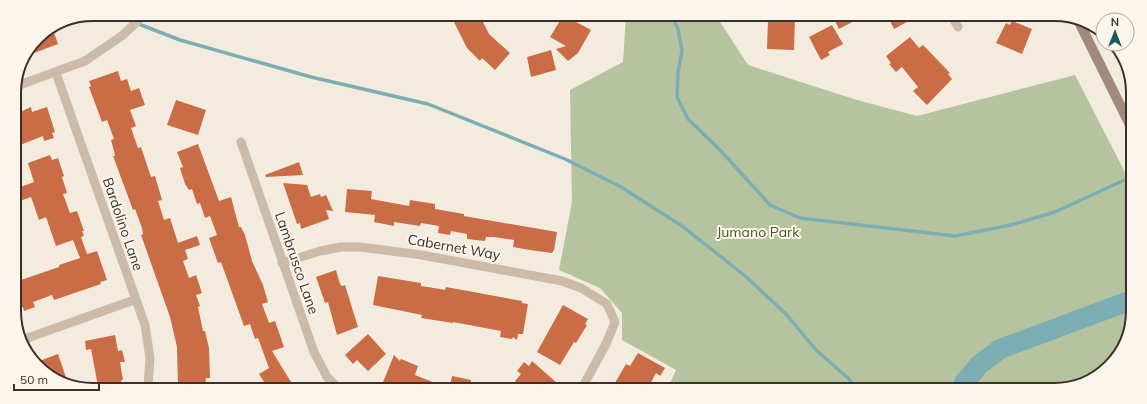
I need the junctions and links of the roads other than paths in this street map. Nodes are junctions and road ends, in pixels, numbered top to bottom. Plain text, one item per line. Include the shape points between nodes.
1 (137, 21) edge
2 (955, 21) edge
3 (958, 27) dead end
4 (1081, 27) edge
5 (56, 73) junction
6 (21, 85) edge
7 (1126, 117) edge
8 (241, 142) dead end
9 (282, 263) junction
10 (134, 300) junction
11 (27, 338) edge
12 (148, 383) edge
13 (333, 383) edge
14 (585, 383) edge

1 - 5 street via 123,36 85,61
2 - 3 street
4 - 7 main road
5 - 6 street
5 - 10 street, Bardolino Lane
8 - 9 street, Lambrusco Lane
9 - 13 street, Lambrusco Lane via 314,352
9 - 14 street, Cabernet Way via 341,247 360,246 562,281 594,294 607,304 615,322
10 - 11 street
10 - 12 street, Bardolino Lane via 145,326 150,358

